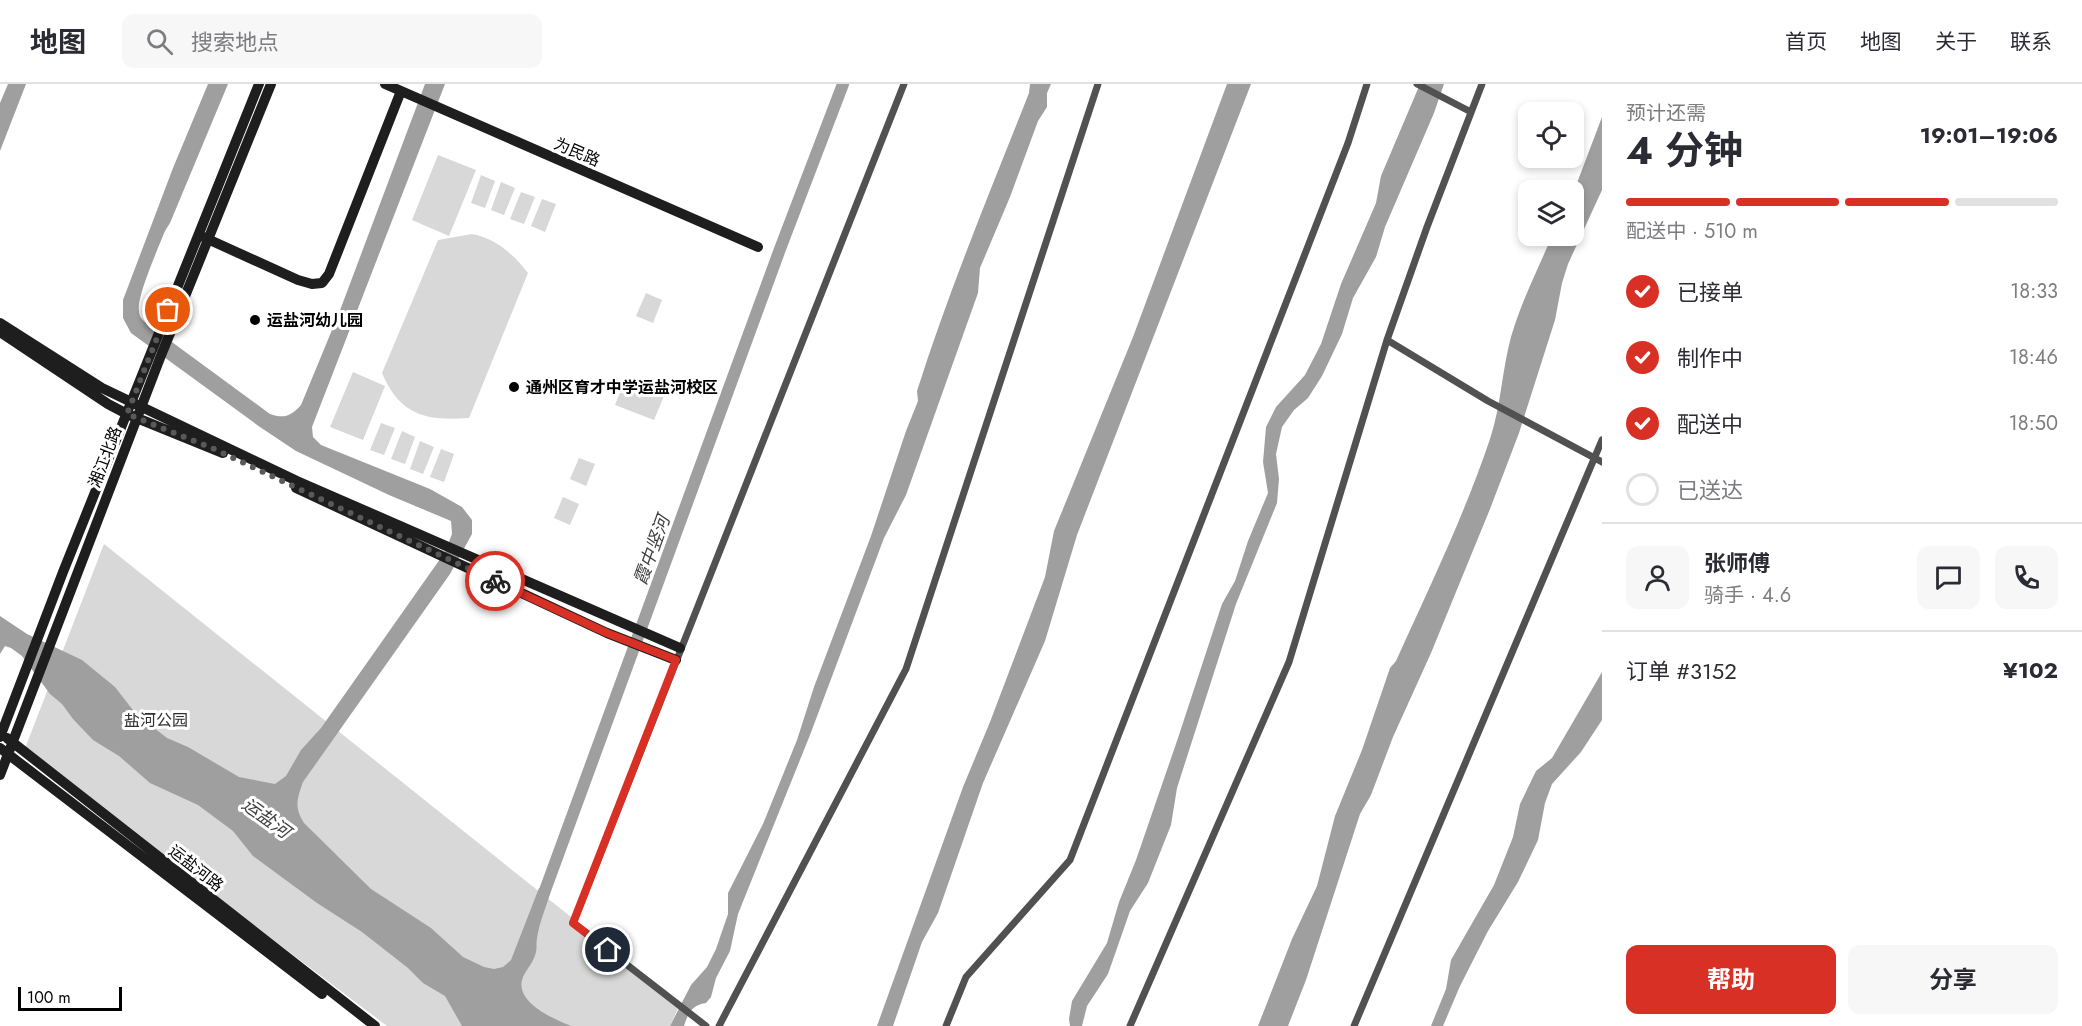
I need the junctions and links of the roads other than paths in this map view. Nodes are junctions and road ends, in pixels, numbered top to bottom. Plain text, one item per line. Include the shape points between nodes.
1 (260, 84) edge
2 (271, 84) edge
3 (385, 84) edge
4 (904, 84) edge
5 (1098, 84) edge
6 (1367, 84) edge
7 (1417, 84) edge
8 (1482, 84) edge
9 (401, 91) junction
10 (1472, 112) junction
11 (203, 237) junction
12 (758, 247) dead end
13 (0, 322) edge
14 (0, 332) edge
15 (1387, 340) junction
16 (134, 410) junction
17 (1602, 440) edge
18 (1594, 458) junction
19 (1602, 462) edge
20 (680, 648) junction
21 (676, 660) junction
22 (0, 734) edge
23 (12, 743) junction
24 (4, 752) edge
25 (0, 775) edge
26 (362, 1023) edge
27 (375, 1026) edge
28 (706, 1026) edge
29 (719, 1026) edge
30 (946, 1026) edge
31 (1130, 1026) edge
32 (1354, 1026) edge

1 - 11 street, 湘江北路
2 - 11 street, 湘江北路
3 - 9 street, 为民路
4 - 20 street
5 - 29 street via 906,669
6 - 30 street via 1348,143 1070,860 966,977
7 - 10 street
8 - 10 street
9 - 11 street via 329,274 322,282 298,280
9 - 12 street, 为民路
10 - 15 street
11 - 16 street, 湘江北路
13 - 16 street
14 - 16 street via 108,404
15 - 18 street
15 - 31 street via 1289,662
16 - 20 street
16 - 21 street via 607,633
16 - 22 street, 湘江北路
16 - 23 street, 湘江北路
17 - 18 street
18 - 19 street
18 - 32 street
20 - 21 street
21 - 28 street via 573,923
22 - 23 street, 运盐河路
23 - 24 street, 湘江北路
23 - 26 street, 运盐河路
24 - 25 street, 湘江北路
24 - 26 street, 运盐河路
26 - 27 street, 运盐河路

